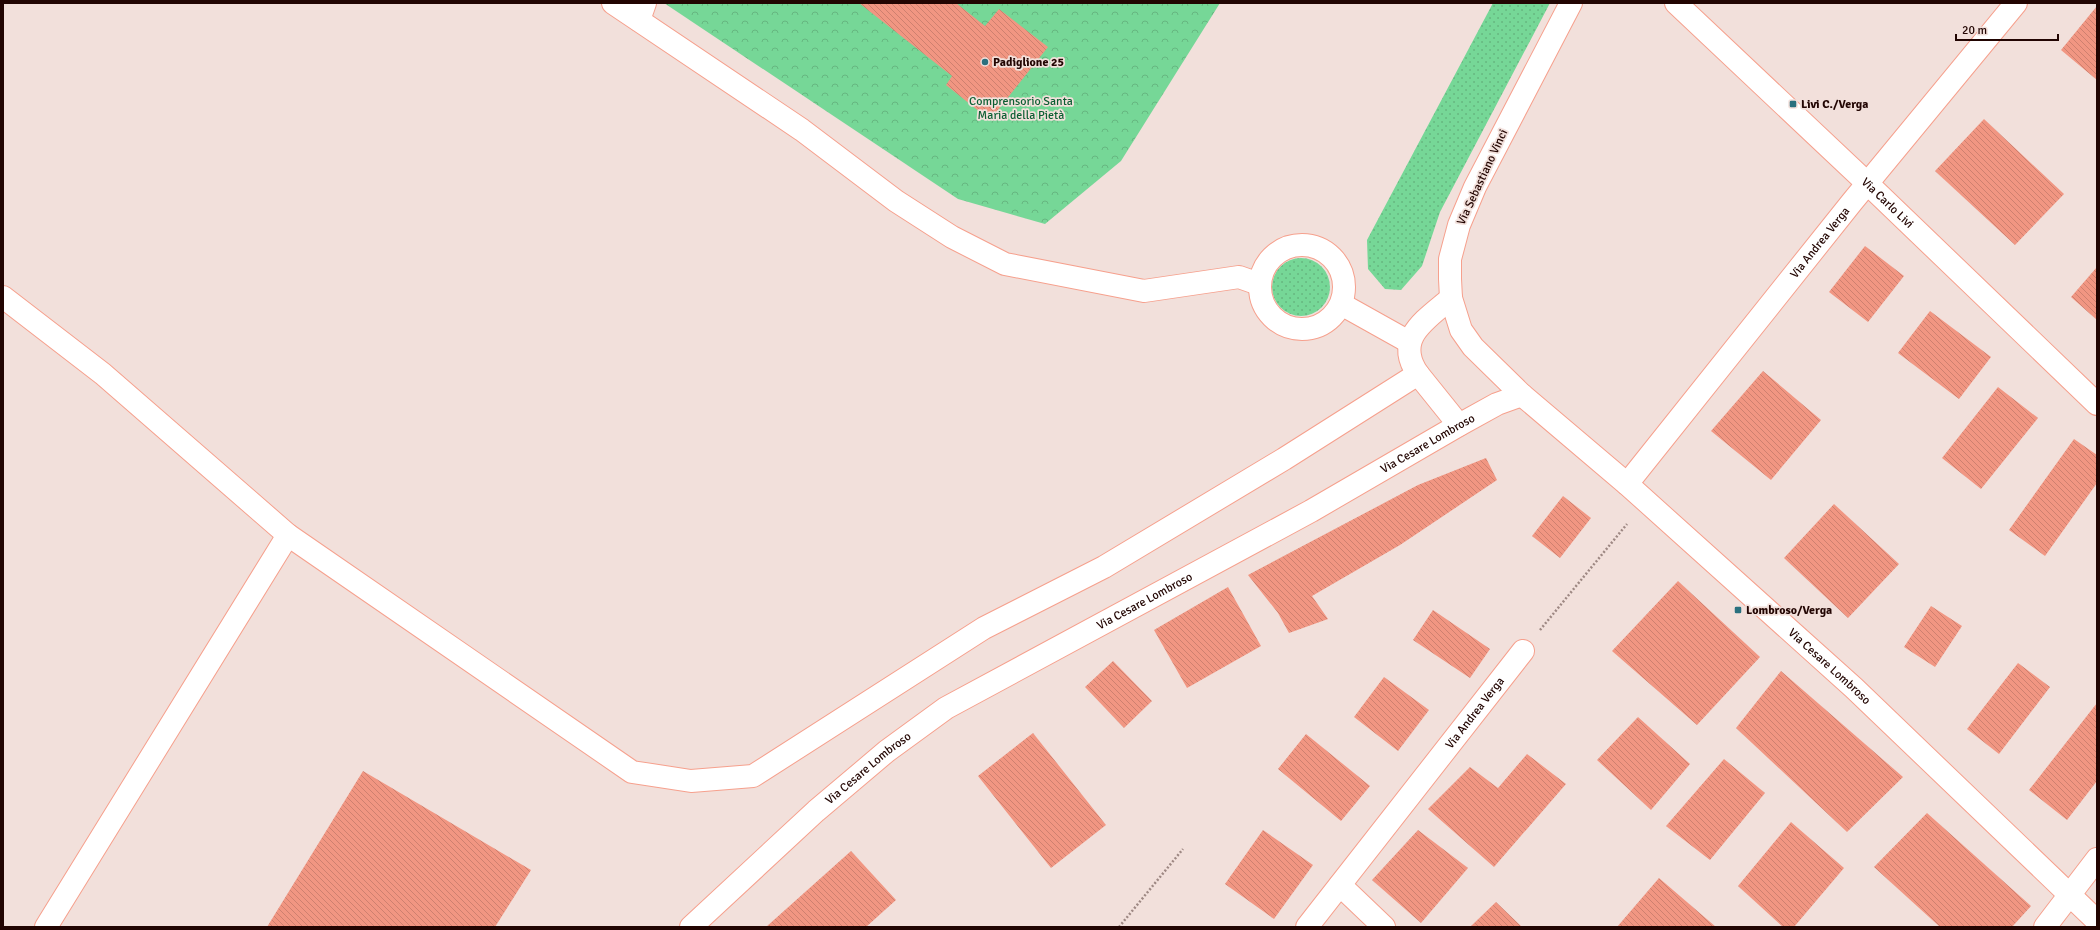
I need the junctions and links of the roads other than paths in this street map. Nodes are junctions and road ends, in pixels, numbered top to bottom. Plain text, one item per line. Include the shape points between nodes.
1 (613, 3) edge
2 (1584, 3) edge
3 (1676, 3) edge
4 (2016, 3) edge
5 (1567, 10) edge
6 (642, 12) edge
7 (1868, 184) junction
8 (1259, 284) junction
9 (3, 297) edge
10 (1451, 298) junction
11 (1341, 304) junction
12 (1409, 342) junction
13 (1418, 374) junction
14 (1522, 395) junction
15 (2097, 404) edge
16 (1459, 425) junction
17 (1627, 484) junction
18 (288, 535) junction
19 (1523, 651) road end
20 (2097, 859) edge
21 (1340, 885) junction
22 (2070, 894) junction
23 (2097, 921) edge
24 (46, 927) edge
25 (692, 927) edge
26 (1307, 927) edge
27 (1384, 927) edge
28 (2045, 927) edge

1 - 6 street
2 - 5 street, Via Sebastiano Vinci
3 - 7 street, Via Carlo Livi
4 - 7 street, Via Andrea Verga
5 - 10 street, Via Sebastiano Vinci via 1467,204 1450,259
6 - 8 street via 896,201 952,238 1005,264 1144,291 1240,277
7 - 15 street, Via Carlo Livi
7 - 17 street, Via Andrea Verga
8 - 11 street via 1261,301 1268,314 1293,329 1310,329 1324,323 1334,315
8 - 11 street via 1264,268 1273,256 1290,246 1312,246 1324,251 1335,261 1341,272 1344,290
9 - 18 street via 103,374
10 - 12 street via 1417,328
10 - 14 street, Via Sebastiano Vinci via 1456,317 1467,340
11 - 12 street
12 - 13 street via 1411,362
13 - 16 street
13 - 18 street via 1284,459 1104,567 984,628 753,776 691,781 632,772
14 - 16 street, Via Cesare Lombroso via 1497,404
14 - 17 street, Via Cesare Lombroso
16 - 25 street, Via Cesare Lombroso via 1311,511 946,708 887,751 816,811
17 - 22 street, Via Cesare Lombroso via 1854,688
18 - 24 street
19 - 21 street, Via Andrea Verga
20 - 22 street
21 - 26 street, Via Andrea Verga
21 - 27 street
22 - 23 street, Via Cesare Lombroso
22 - 28 street

